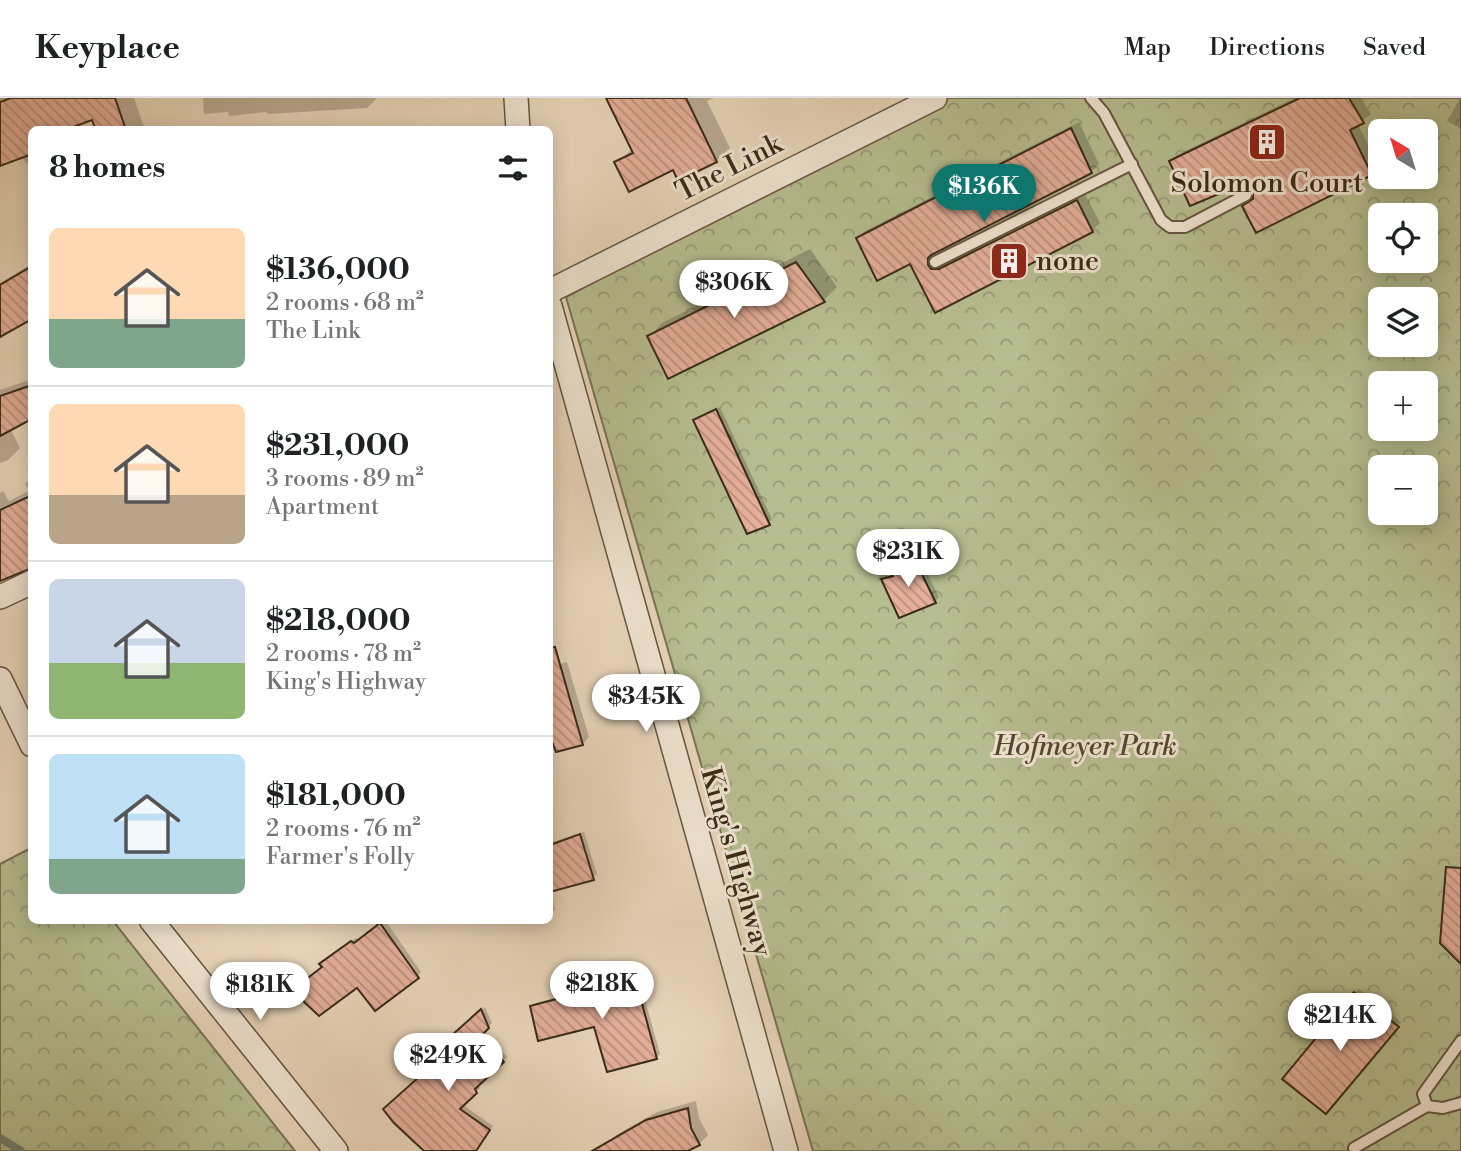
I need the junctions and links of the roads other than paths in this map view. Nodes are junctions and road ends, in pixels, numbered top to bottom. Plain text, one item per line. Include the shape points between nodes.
1 (516, 98) edge
2 (935, 98) edge
3 (1091, 98) edge
4 (518, 126) edge
5 (1132, 164) junction
6 (1246, 195) dead end
7 (935, 262) dead end
8 (553, 289) edge
9 (553, 317) edge
10 (28, 584) edge
11 (0, 597) edge
12 (0, 680) edge
13 (28, 737) edge
14 (154, 924) edge
15 (1461, 1041) edge
16 (1461, 1104) edge
17 (1427, 1106) junction
18 (1354, 1148) dead end
19 (336, 1151) edge
20 (786, 1151) edge

1 - 4 street
2 - 8 street, The Link
3 - 5 lane
5 - 6 lane via 1161,220 1170,227 1185,227
5 - 7 lane
9 - 20 street, King's Highway
10 - 11 street
12 - 13 street
14 - 19 street
15 - 17 lane via 1423,1094
16 - 17 lane
17 - 18 lane

